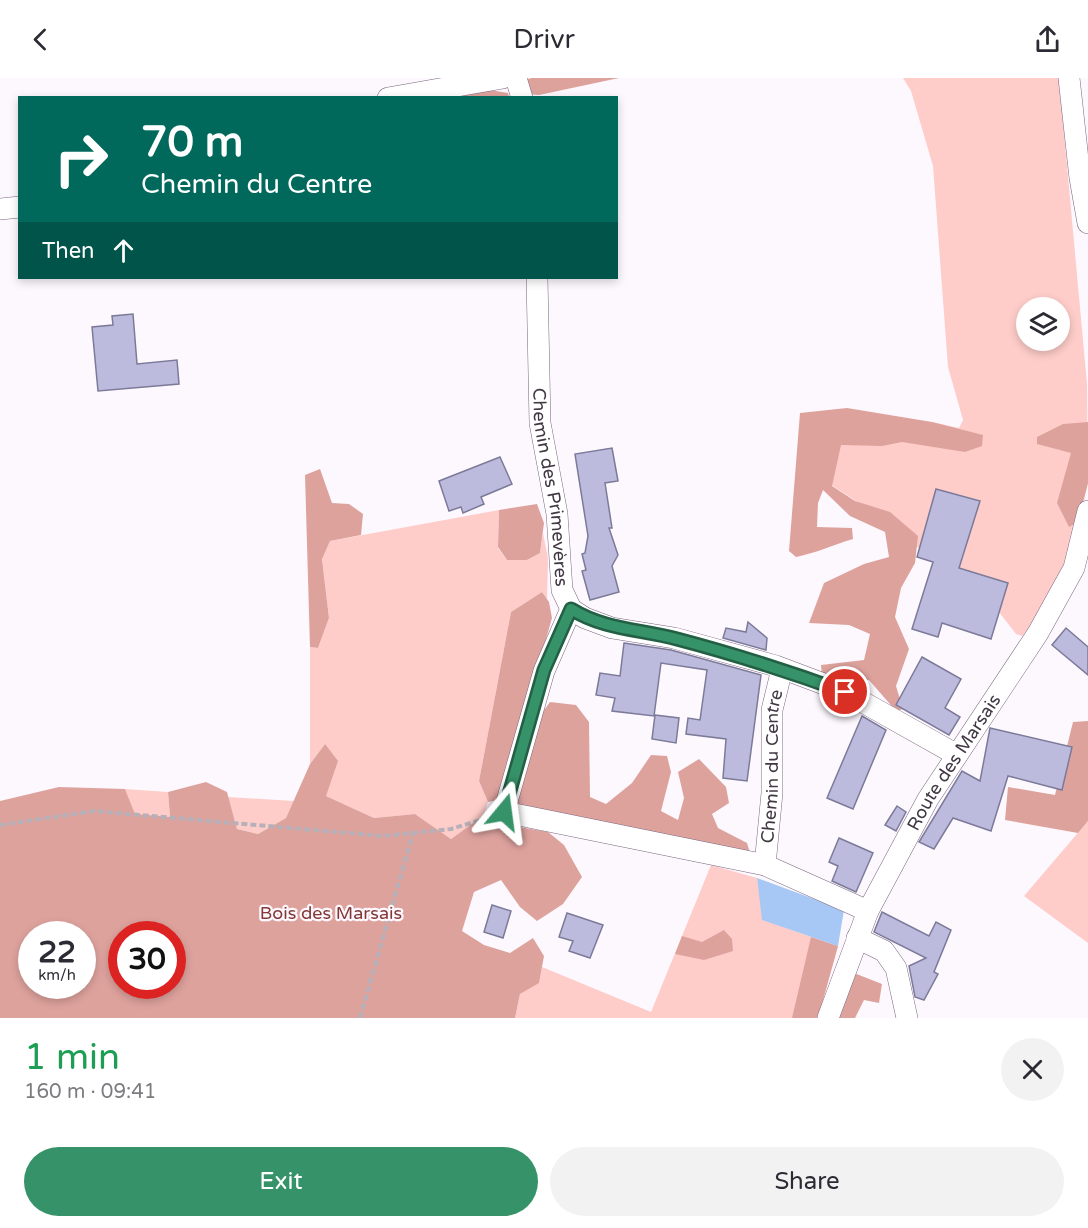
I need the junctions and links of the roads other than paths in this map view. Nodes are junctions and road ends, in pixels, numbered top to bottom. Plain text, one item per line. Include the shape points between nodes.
1 (503, 78) edge
2 (516, 78) edge
3 (1069, 78) edge
4 (400, 96) edge
5 (521, 96) edge
6 (18, 207) edge
7 (0, 209) edge
8 (1088, 223) edge
9 (537, 279) edge
10 (1088, 511) edge
11 (571, 609) junction
12 (782, 669) junction
13 (957, 755) junction
14 (765, 865) junction
15 (868, 911) junction
16 (858, 938) junction
17 (828, 1018) edge
18 (907, 1018) edge

1 - 4 street
2 - 5 street
3 - 8 street
6 - 7 street
9 - 11 street, Chemin des Primevères via 540,423 556,514 562,590
10 - 13 street, Route des Marsais via 1074,568 1038,633
11 - 12 street, Chemin du Centre via 612,628 674,638
11 - 14 street, Chemin des Primevères via 544,670 504,812
12 - 13 street via 845,692
12 - 14 street, Chemin du Centre via 772,710 772,793
13 - 15 street, Route des Marsais via 928,799
14 - 15 street, Chemin du Centre
15 - 16 street, Route des Marsais
16 - 17 street, Route des Marsais
16 - 18 street via 884,951 896,968

